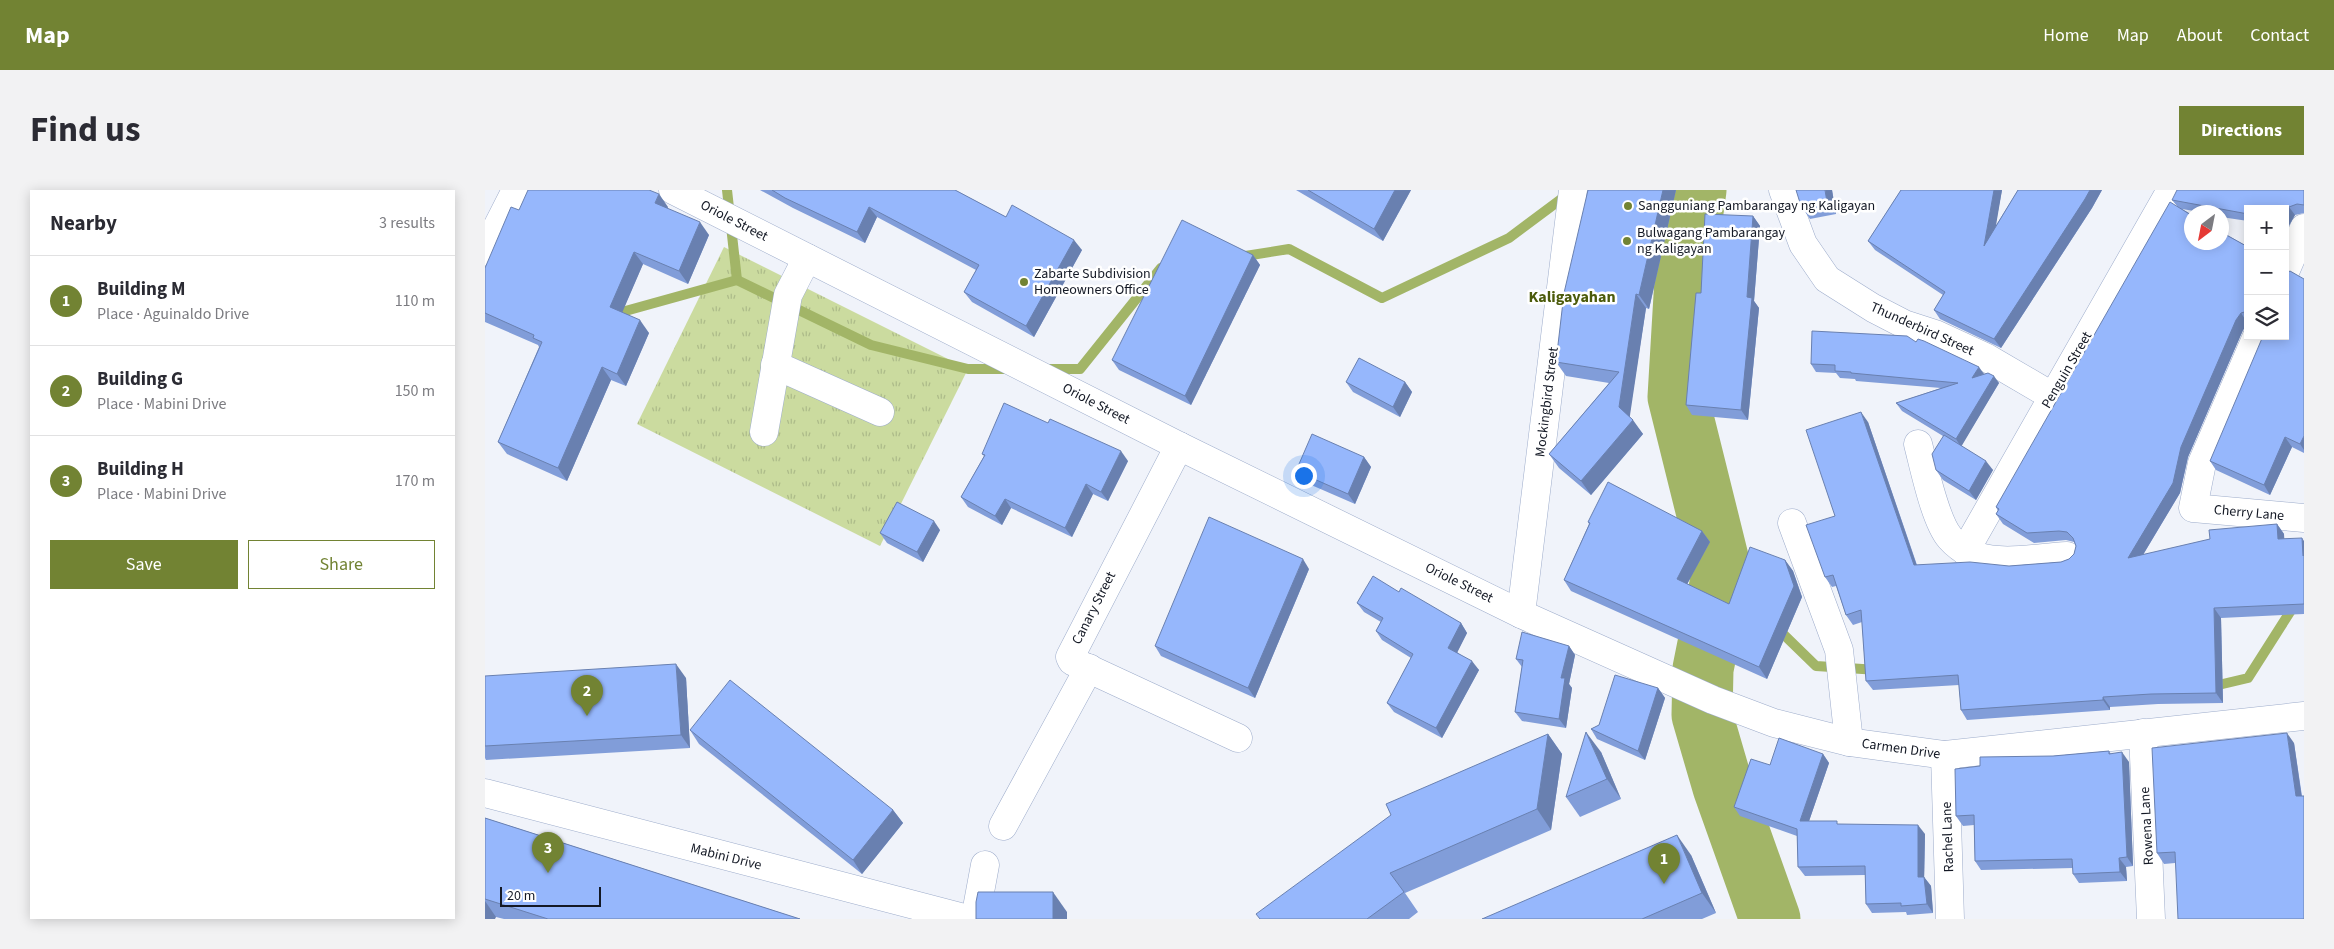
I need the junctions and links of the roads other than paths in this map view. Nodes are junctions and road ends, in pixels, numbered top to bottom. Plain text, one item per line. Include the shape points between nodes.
1 (516, 190) edge
2 (673, 190) edge
3 (1573, 190) edge
4 (1783, 190) edge
5 (2171, 190) edge
6 (2304, 228) edge
7 (485, 251) edge
8 (807, 258) junction
9 (2289, 263) edge
10 (2255, 340) edge
11 (775, 365) junction
12 (2052, 396) junction
13 (880, 412) dead end
14 (764, 432) dead end
15 (1917, 444) dead end
16 (1179, 446) junction
17 (2304, 518) edge
18 (1792, 523) dead end
19 (1965, 551) junction
20 (2067, 556) dead end
21 (1521, 614) junction
22 (1089, 668) junction
23 (2304, 716) edge
24 (2143, 733) junction
25 (1238, 738) dead end
26 (1849, 742) junction
27 (1945, 756) junction
28 (485, 794) edge
29 (1003, 826) dead end
30 (985, 865) dead end
31 (968, 919) edge
32 (975, 919) edge
33 (1950, 919) edge
34 (2151, 919) edge

1 - 7 street
2 - 8 street, Oriole Street
3 - 21 street, Mockingbird Street
4 - 12 street, Thunderbird Street via 1803,244 1827,279 1873,308 1987,358
5 - 12 street, Penguin Street
6 - 9 street
8 - 11 street via 788,295
8 - 16 street, Oriole Street
10 - 17 street, Cherry Lane via 2202,463 2193,508
11 - 13 street
11 - 14 street
12 - 19 street, Penguin Street
15 - 19 street via 1949,538
16 - 21 street, Oriole Street
16 - 22 street, Canary Street via 1070,655 1072,661
18 - 26 street via 1839,650
19 - 20 street via 1979,558 1998,560
21 - 26 street, Carmen Drive via 1713,700 1774,723
22 - 25 street, Canary Street
22 - 29 street
23 - 24 street, Carmen Drive
24 - 27 street, Carmen Drive
24 - 34 street, Rowena Lane
26 - 27 street, Carmen Drive
27 - 33 street, Rachel Lane
28 - 31 street, Mabini Drive
30 - 32 street

